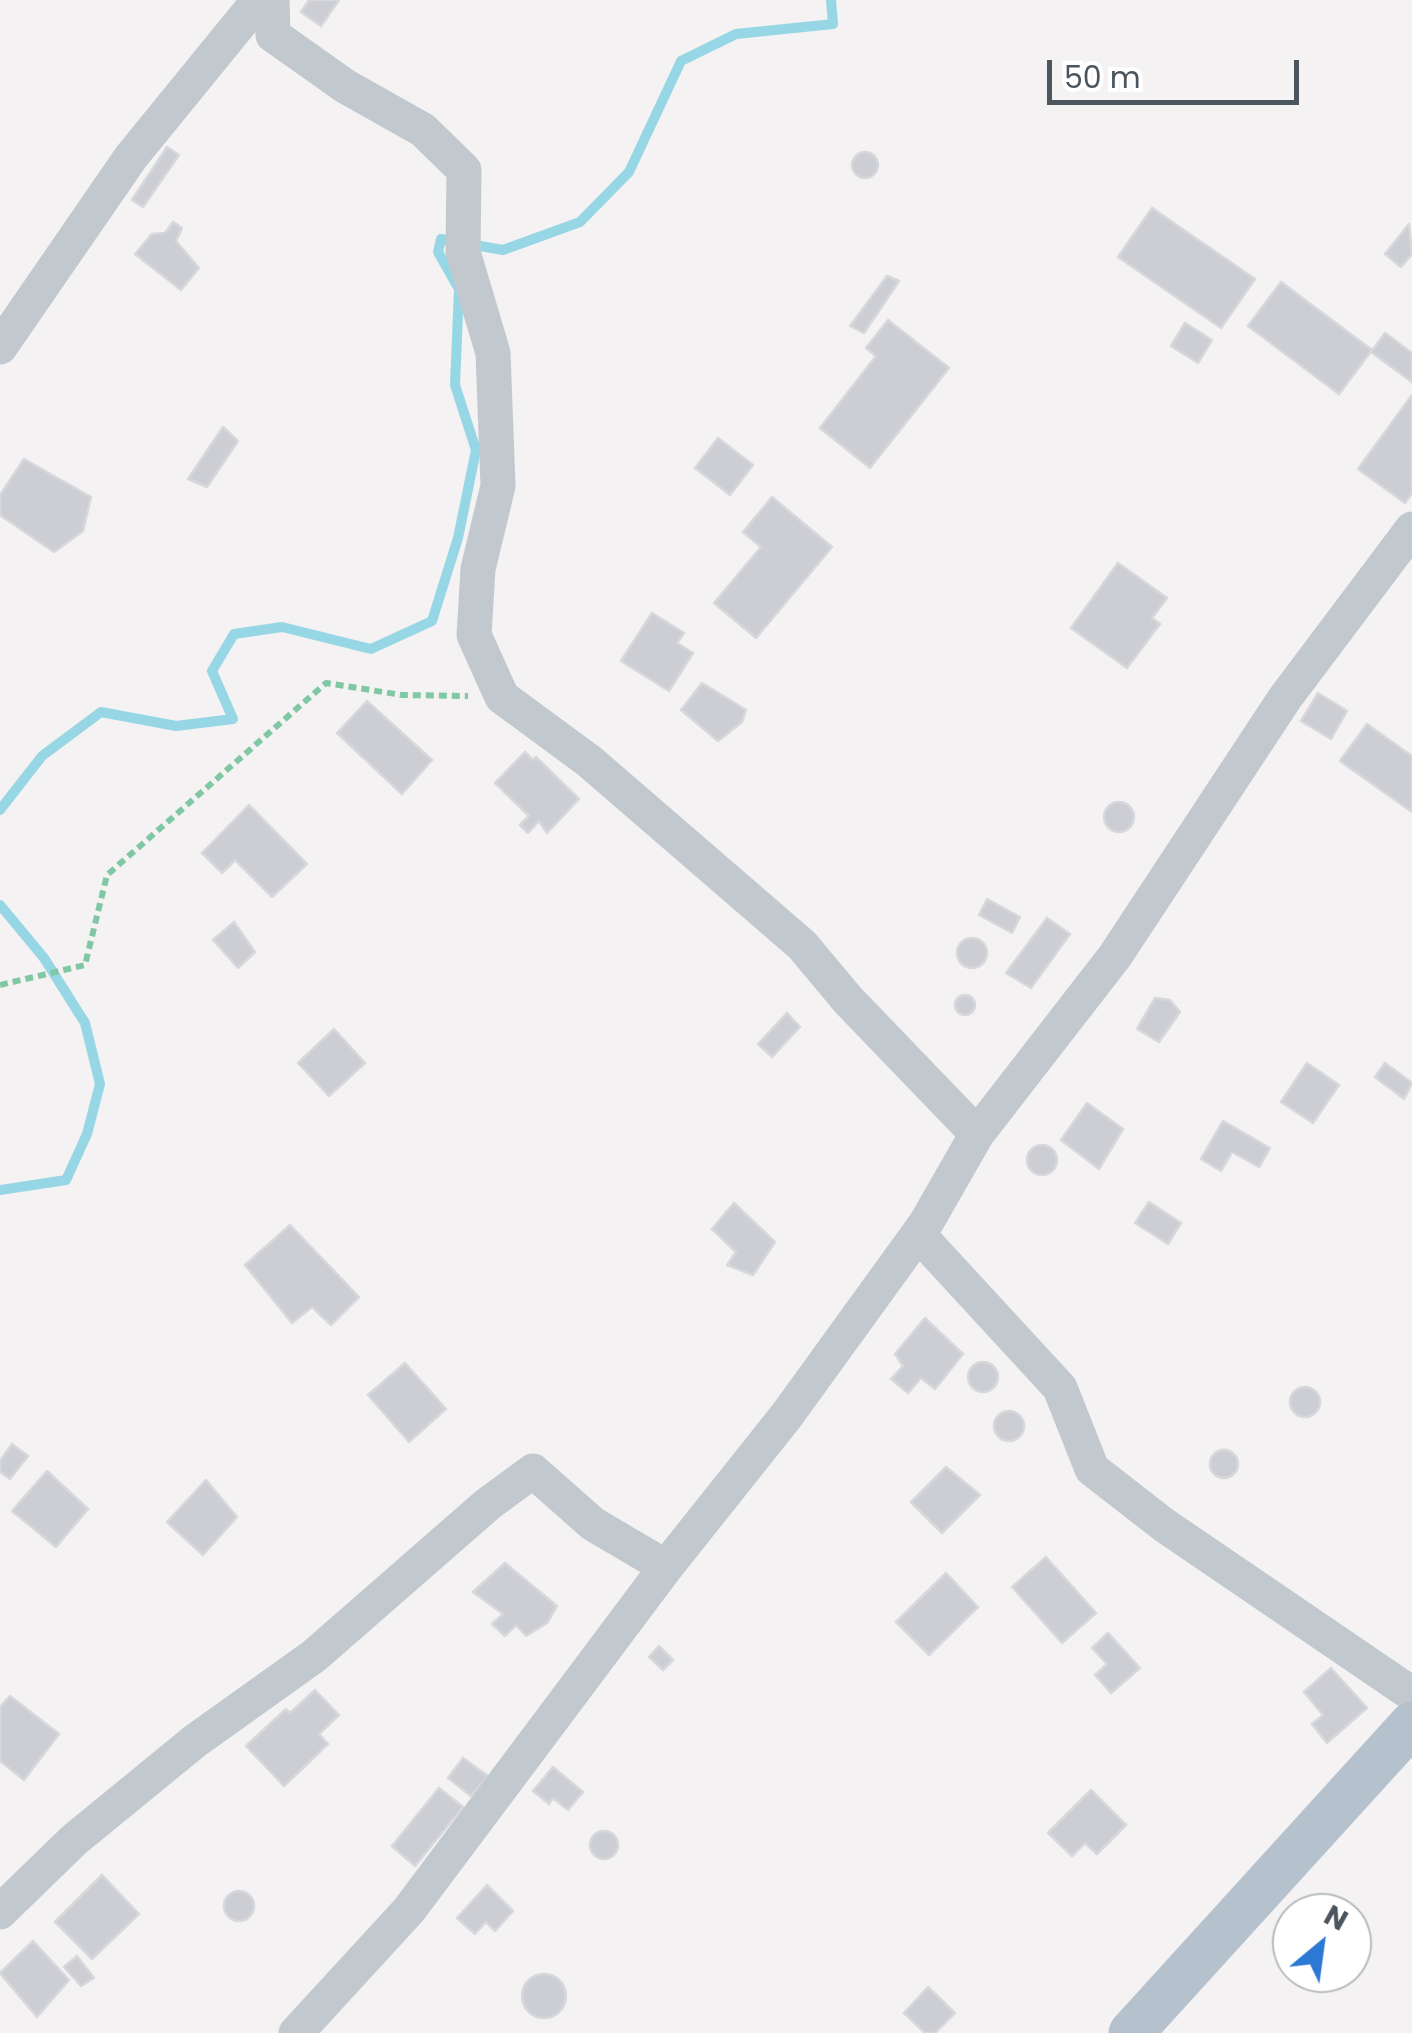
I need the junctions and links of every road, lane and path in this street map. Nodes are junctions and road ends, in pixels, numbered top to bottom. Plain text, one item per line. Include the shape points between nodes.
1 (259, 0) edge
2 (272, 0) edge
3 (0, 347) edge
4 (1408, 543) edge
5 (502, 697) junction
6 (0, 985) edge
7 (978, 1134) junction
8 (918, 1234) junction
9 (666, 1567) junction
10 (1412, 1694) edge
11 (1412, 1724) edge
12 (0, 1912) edge
13 (1135, 2032) edge
14 (296, 2033) edge

1 - 3 street via 131,156
2 - 5 street via 274,34 345,86 424,130 464,170 463,252 493,353 498,486 478,569 474,635
4 - 7 street via 1284,698 1115,956
5 - 6 path via 402,695 326,684 107,875 86,965
5 - 7 street via 589,761 802,946
7 - 8 street
8 - 9 street
8 - 10 street via 1060,1388 1092,1468 1164,1526
9 - 12 street via 593,1524 534,1471 314,1656 74,1840
9 - 14 street via 409,1910
11 - 13 main road

